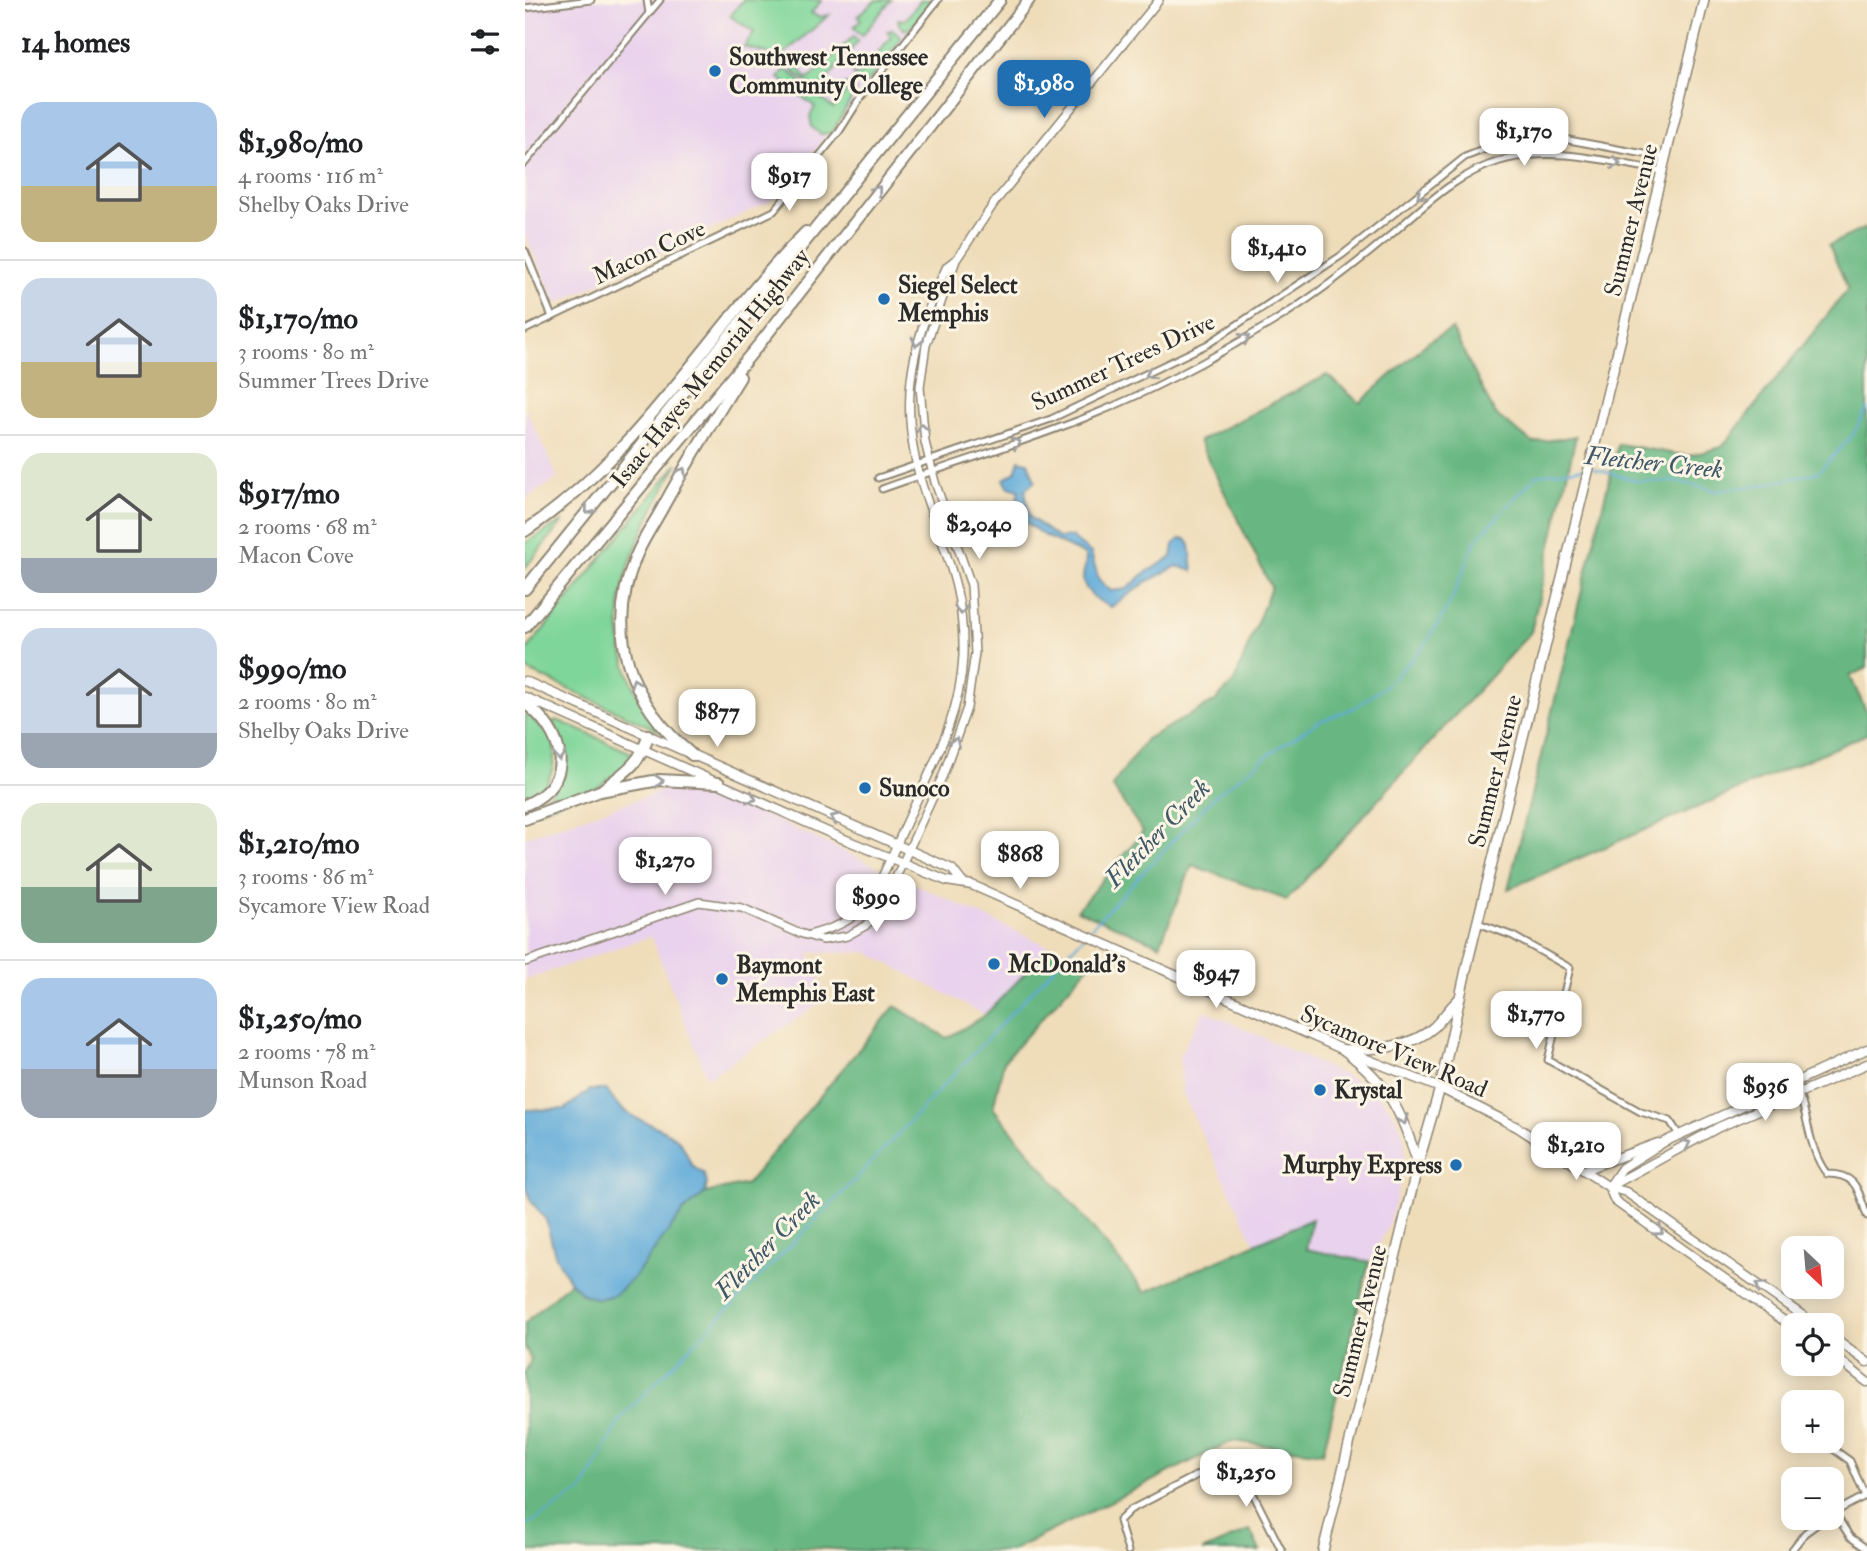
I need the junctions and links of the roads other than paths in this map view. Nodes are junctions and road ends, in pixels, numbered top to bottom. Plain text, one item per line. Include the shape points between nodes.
1 (591, 0) edge
2 (647, 0) edge
3 (660, 0) edge
4 (938, 0) edge
5 (1000, 0) edge
6 (1029, 0) edge
7 (1159, 0) edge
8 (1705, 0) edge
9 (525, 8) edge
10 (649, 13) junction
11 (1666, 158) junction
12 (525, 163) edge
13 (1662, 171) junction
14 (847, 190) junction
15 (1391, 218) junction
16 (1399, 228) junction
17 (525, 251) edge
18 (955, 260) junction
19 (552, 317) junction
20 (525, 330) edge
21 (761, 342) junction
22 (929, 459) junction
23 (916, 464) junction
24 (932, 472) junction
25 (919, 476) junction
26 (878, 478) dead end
27 (882, 489) dead end
28 (525, 531) edge
29 (525, 589) edge
30 (525, 627) edge
31 (525, 681) edge
32 (525, 697) edge
33 (525, 703) edge
34 (648, 736) junction
35 (645, 750) junction
36 (692, 755) junction
37 (719, 783) junction
38 (600, 791) junction
39 (525, 805) edge
40 (525, 819) edge
41 (898, 845) junction
42 (909, 850) junction
43 (891, 858) junction
44 (904, 862) junction
45 (962, 882) junction
46 (1478, 923) junction
47 (808, 935) junction
48 (525, 962) edge
49 (1460, 998) junction
50 (1867, 1049) edge
51 (1344, 1050) junction
52 (1867, 1064) edge
53 (1794, 1081) junction
54 (1440, 1088) junction
55 (1801, 1094) junction
56 (1679, 1135) junction
57 (1664, 1142) junction
58 (1418, 1164) junction
59 (1584, 1170) junction
60 (1609, 1187) junction
61 (1867, 1216) edge
62 (1798, 1312) edge
63 (1781, 1318) edge
64 (1844, 1345) edge
65 (1844, 1362) edge
66 (1867, 1362) edge
67 (1865, 1377) edge
68 (1839, 1453) edge
69 (1866, 1496) edge
70 (1844, 1507) edge
71 (1844, 1529) edge
72 (1809, 1530) edge
73 (1867, 1549) edge
74 (1128, 1551) edge
75 (1282, 1551) edge
76 (1323, 1551) edge
77 (1791, 1551) edge

1 - 9 street
2 - 10 street
3 - 10 street
4 - 19 street, Macon Cove via 773,211
5 - 14 highway, Isaac Hayes Memorial Highway
21 -> 6 highway, Isaac Hayes Memorial Highway
7 - 18 street via 995,202
8 - 11 main road, Summer Avenue
10 - 12 street
11 - 13 main road, Summer Avenue
11 -> 15 street, Summer Trees Drive via 1558,138 1506,141 1465,157
16 -> 13 street, Summer Trees Drive via 1434,196 1469,174 1524,155 1566,154
13 - 46 main road, Summer Avenue
14 - 28 highway via 794,243 618,453 575,494
14 -> 29 highway, Isaac Hayes Memorial Highway
15 - 16 street
15 -> 22 street, Summer Trees Drive via 1209,344 1051,419
24 -> 16 street, Summer Trees Drive via 1096,414 1208,359 1273,322
17 - 19 street
22 -> 18 street via 920,387 926,345
18 -> 23 street via 947,266 932,297 911,368 908,399
19 - 20 street, Macon Cove
21 - 30 highway, Isaac Hayes Memorial Highway
36 -> 21 highway via 665,733 638,694 624,650 622,605 636,557
22 - 23 street, Summer Trees Drive
22 - 24 street
23 - 25 street
23 - 26 street, Summer Trees Drive
24 - 25 street, Summer Trees Drive
42 -> 24 street via 967,708 975,653 971,585
25 - 27 street, Summer Trees Drive
25 -> 41 street via 961,599 963,656 958,696 943,745
31 - 34 main road, Sycamore View Road
32 - 35 main road, Sycamore View Road
33 -> 39 highway via 550,727 560,760 553,784
34 - 35 highway
34 - 36 main road, Sycamore View Road
35 - 37 main road, Sycamore View Road
35 - 38 highway
41 -> 36 main road, Sycamore View Road
38 -> 37 highway via 659,779
37 -> 43 main road, Sycamore View Road
38 - 40 highway
41 - 42 main road, Sycamore View Road
41 - 43 street
42 - 44 street
42 - 45 main road, Sycamore View Road via 952,869
43 - 44 main road, Sycamore View Road
43 - 47 street via 859,915 836,928
44 - 45 main road, Sycamore View Road via 947,881
44 - 47 street via 882,908 865,926 847,936 823,940
45 - 51 main road, Sycamore View Road
46 - 49 main road, Summer Avenue
46 - 56 street via 1513,936 1570,968 1548,1060 1641,1112 1670,1121
47 - 48 street via 742,908 699,902
49 - 51 main road via 1421,1036 1400,1045
49 - 54 main road, Summer Avenue
50 - 53 main road
51 - 54 main road, Sycamore View Road
51 -> 58 main road via 1383,1086 1400,1111
52 - 55 main road
53 - 55 street
53 - 56 main road
54 - 58 main road, Summer Avenue
54 - 59 main road, Sycamore View Road via 1517,1127
60 -> 55 main road via 1719,1127
55 - 61 street via 1819,1163 1827,1174 1844,1174 1855,1183
56 - 57 main road
57 - 59 main road
57 - 60 main road via 1622,1168
58 - 76 main road, Summer Avenue
59 - 60 main road, Sycamore View Road
62 -> 60 main road, Sycamore View Road via 1626,1192
60 -> 63 main road, Sycamore View Road via 1615,1201
64 - 66 main road
65 - 67 main road
68 - 69 street via 1850,1461
69 - 70 street
71 - 73 street
72 - 77 street
74 - 75 street via 1119,1521 1130,1510 1234,1456

